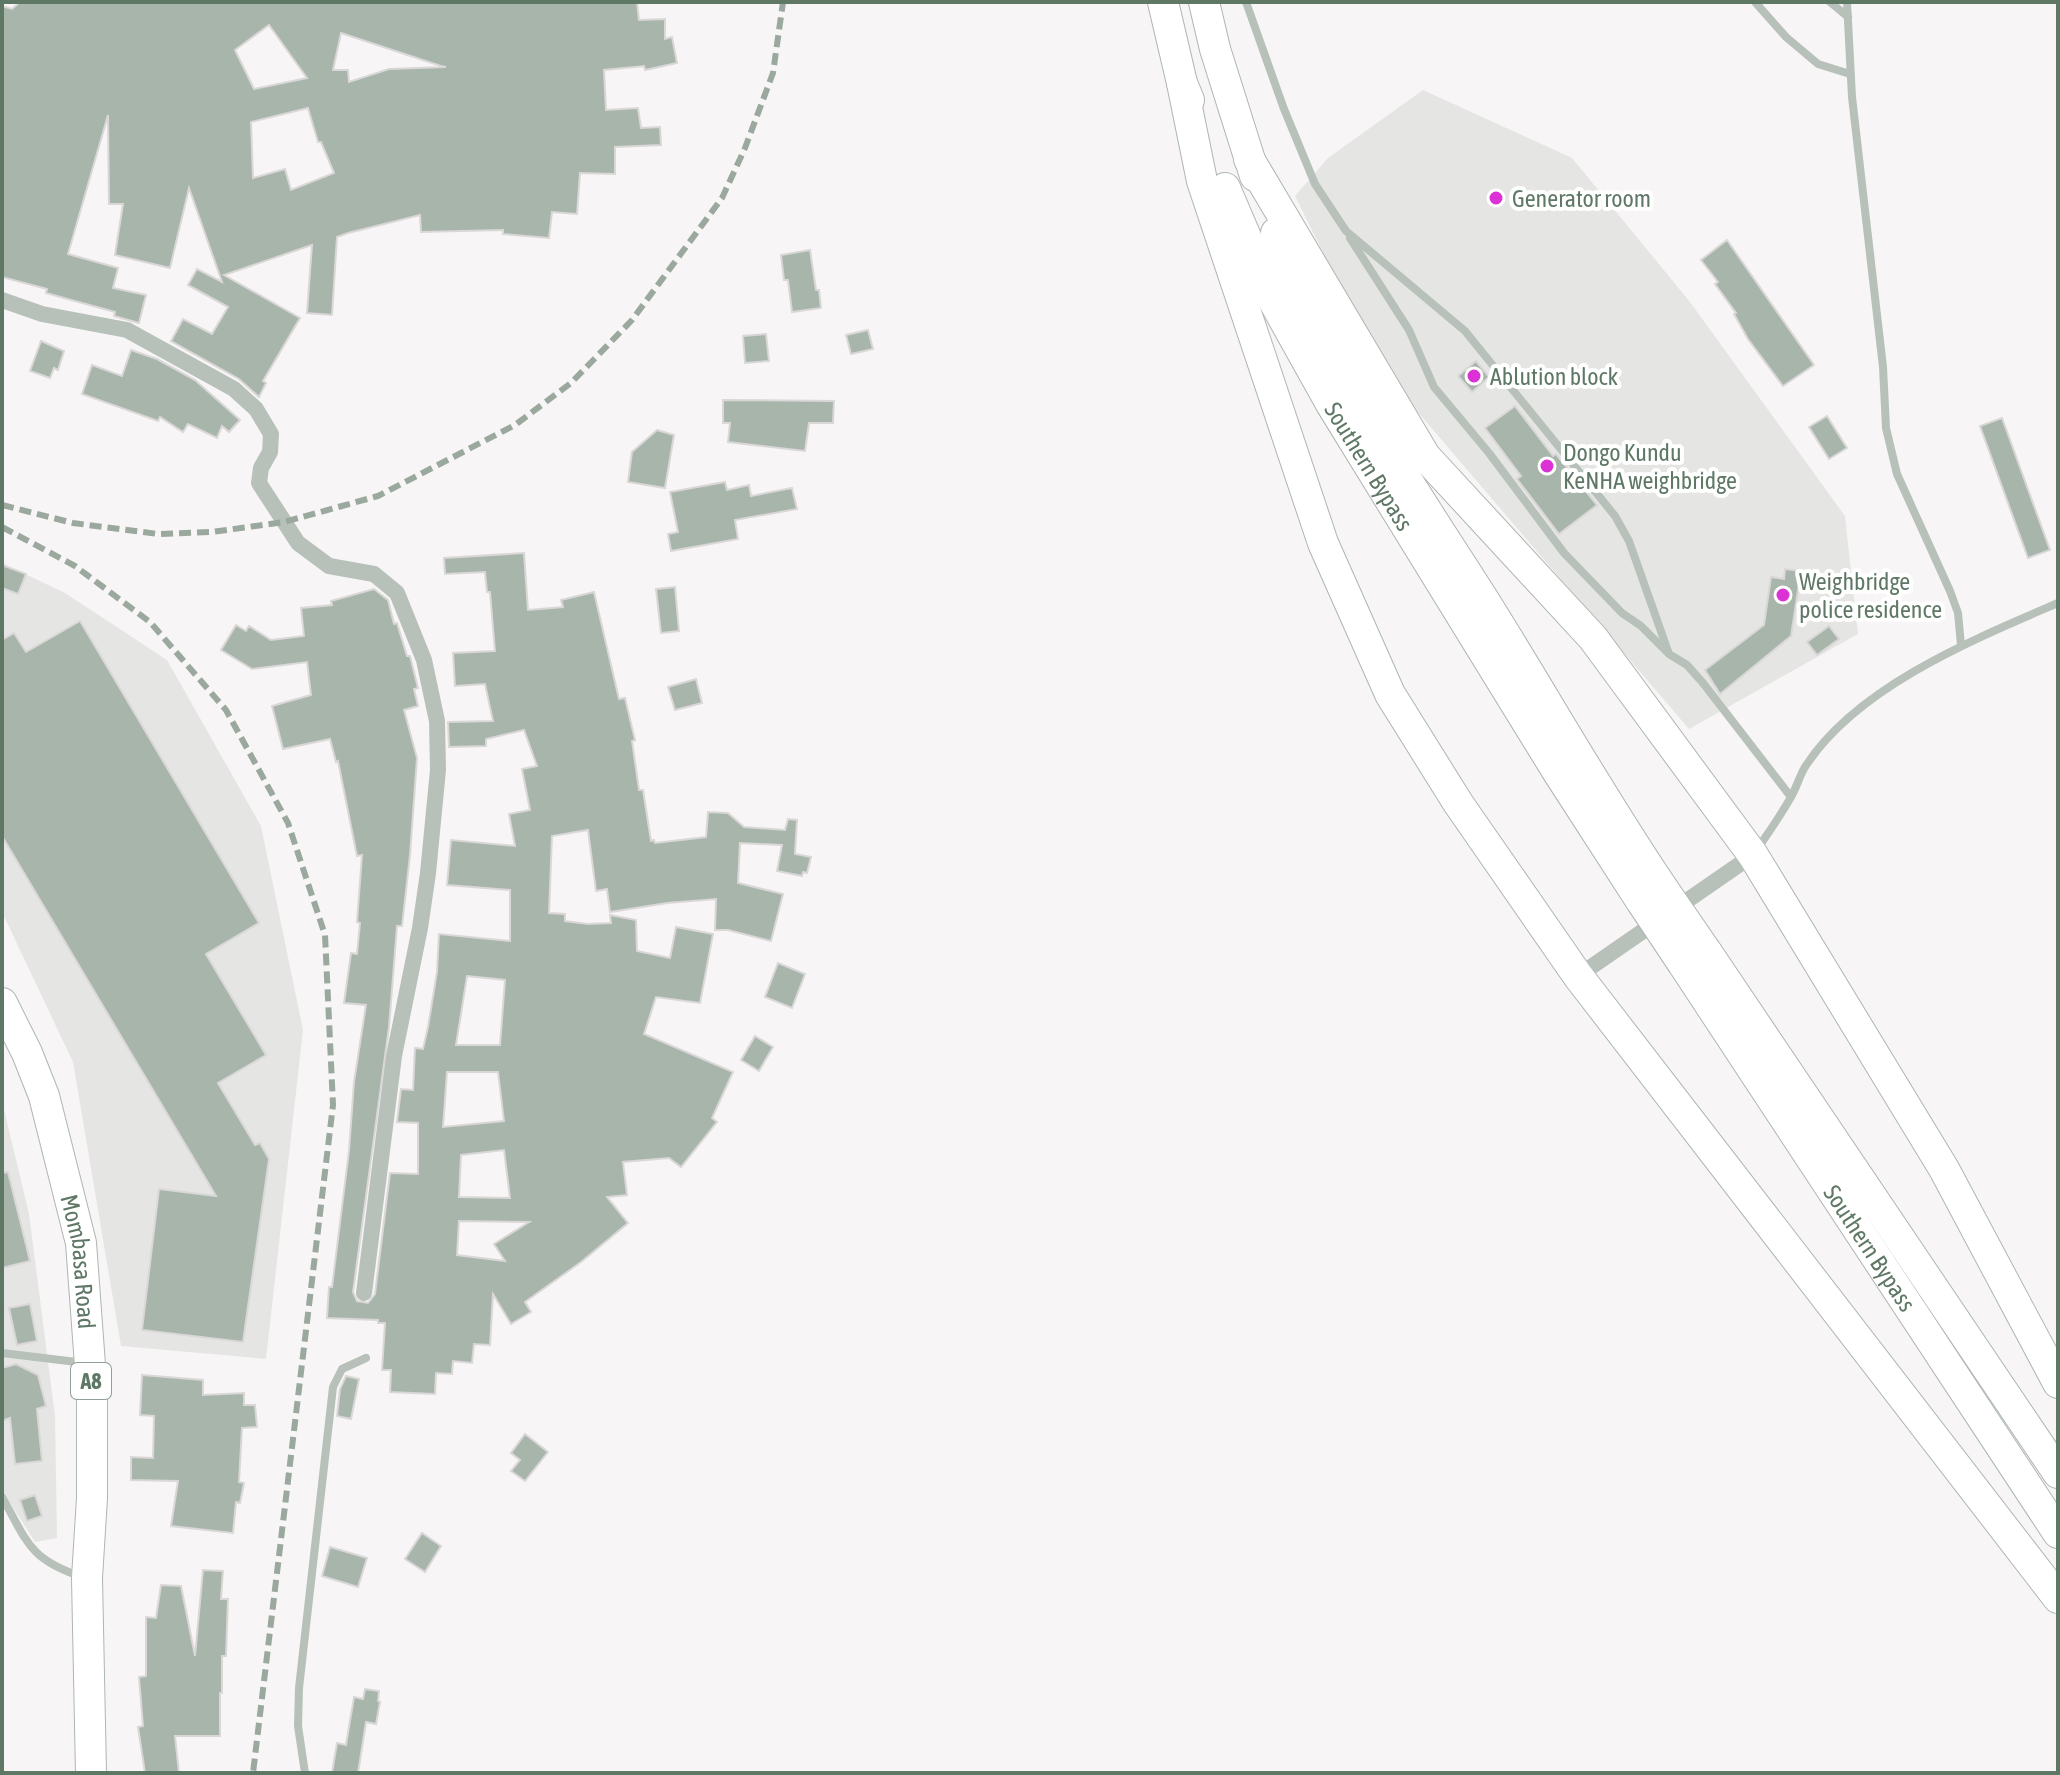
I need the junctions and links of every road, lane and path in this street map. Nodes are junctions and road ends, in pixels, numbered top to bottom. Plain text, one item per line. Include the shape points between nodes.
1 (1163, 2) edge
2 (1204, 2) edge
3 (1246, 2) edge
4 (1755, 2) edge
5 (1830, 2) edge
6 (1847, 2) edge
7 (1848, 17) junction
8 (1850, 74) junction
9 (1182, 83) junction
10 (1249, 159) junction
11 (1346, 231) junction
12 (2, 300) edge
13 (2058, 603) edge
14 (1961, 645) junction
15 (1669, 654) junction
16 (1791, 797) junction
17 (1753, 855) junction
18 (1652, 894) junction
19 (1694, 957) junction
20 (1578, 976) junction
21 (2, 1003) edge
22 (364, 1293) dead end
23 (2, 1353) edge
24 (366, 1358) dead end
25 (90, 1363) junction
26 (2058, 1383) edge
27 (2058, 1473) edge
28 (2, 1497) edge
29 (2058, 1533) edge
30 (87, 1578) junction
31 (2058, 1598) edge
32 (91, 1773) edge
33 (305, 1773) edge

1 - 9 highway, Southern Bypass
2 - 10 highway, Southern Bypass
3 - 11 lane via 1315,184
4 - 8 lane via 1818,64
5 - 7 lane
6 - 7 lane
7 - 8 lane
8 - 14 lane via 1886,428 1897,474 1958,613
9 - 18 highway, Southern Bypass via 1254,260 1331,404 1557,771
9 - 20 highway via 1202,181 1329,557 1390,694
10 - 17 highway via 1425,456 1593,638
10 - 18 highway, Southern Bypass via 1292,273 1331,352
11 - 15 lane via 1409,330 1434,387 1564,553
11 - 15 lane via 1465,331 1615,516
12 - 22 street via 42,314 127,330 234,389 256,409 271,434 259,483 298,543 329,566 374,574 397,593 424,660 437,721 438,770 428,873 394,1056
13 - 14 lane
14 - 16 lane via 1865,704 1805,767
15 - 16 lane via 1687,665 1718,701
16 - 17 lane
17 - 20 street
17 - 26 highway via 1944,1169
18 - 19 highway, bridge
19 - 27 highway, Southern Bypass
19 - 29 highway, Southern Bypass
20 - 31 highway
21 - 25 highway, Mombasa Road / A8 via 44,1096 68,1185 81,1243
23 - 25 lane
24 - 33 lane via 342,1369 333,1387 299,1688
25 - 30 highway, Mombasa Road / A8
28 - 30 lane via 46,1563
30 - 32 highway, Mombasa Road / A8

